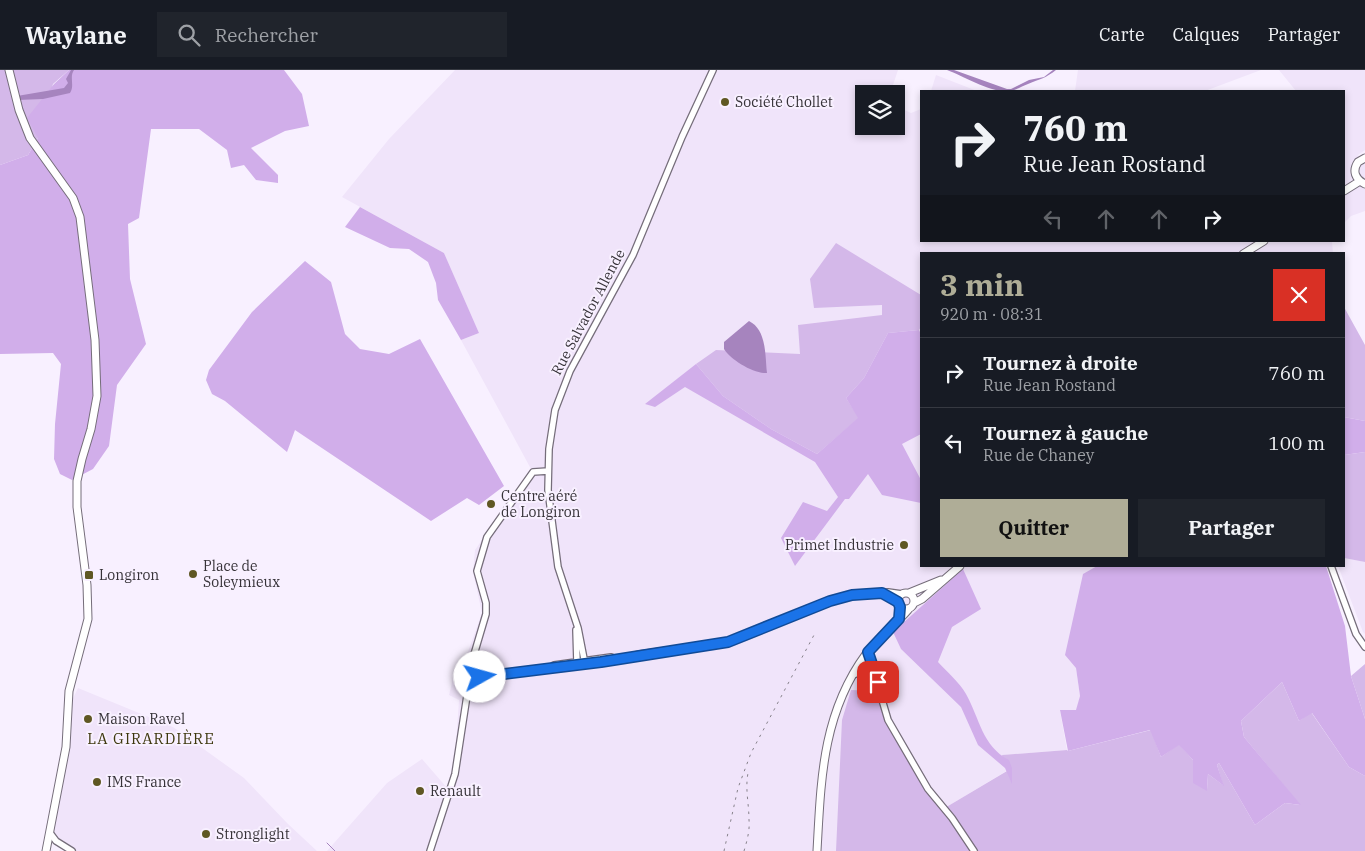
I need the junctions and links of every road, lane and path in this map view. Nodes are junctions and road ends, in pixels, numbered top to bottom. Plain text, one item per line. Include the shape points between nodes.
1 (9, 70) edge
2 (713, 70) edge
3 (1365, 158) edge
4 (1360, 180) edge
5 (1346, 190) edge
6 (1262, 242) edge
7 (1246, 252) edge
8 (548, 471) junction
9 (959, 567) edge
10 (1331, 567) edge
11 (944, 579) junction
12 (882, 593) junction
13 (906, 594) junction
14 (914, 603) junction
15 (899, 604) junction
16 (908, 610) junction
17 (899, 619) junction
18 (575, 623) junction
19 (1365, 647) edge
20 (868, 652) junction
21 (585, 662) junction
22 (577, 663) junction
23 (470, 668) junction
24 (876, 674) junction
25 (853, 675) junction
26 (480, 677) junction
27 (468, 689) junction
28 (50, 833) junction
29 (46, 851) edge
30 (72, 851) edge
31 (430, 851) edge
32 (818, 851) edge
33 (974, 851) edge

1 - 28 main road via 30,138 73,198 80,217 95,340 98,396 82,459 77,507 88,619 69,691 66,747
2 - 8 street, Rue Salvador Allende via 633,255 563,388 550,434
3 - 4 main road via 1356,166
4 - 5 main road
6 - 7 main road
8 - 18 street, Rue Salvador Allende via 558,567
8 - 23 street via 534,472 488,537 477,571 486,614
9 - 11 main road
10 - 19 street via 1356,634
11 - 13 main road
11 - 14 main road
12 - 13 street
12 - 15 street
12 - 21 street via 852,595 830,601 728,642
13 - 14 main road via 914,598
13 - 15 main road
14 - 16 main road
15 - 16 main road
15 - 17 main road
16 - 17 main road
17 - 20 main road
18 - 21 street
18 - 22 street
20 - 24 street
20 - 25 main road
21 - 22 street
22 - 26 street
23 - 26 street
23 - 27 street via 463,669 458,675 461,686
24 - 25 street via 867,670
24 - 33 street via 888,720 928,790
25 - 32 main road via 838,704 826,744
26 - 27 street via 477,686
27 - 31 street via 455,774
28 - 29 main road
28 - 30 street

